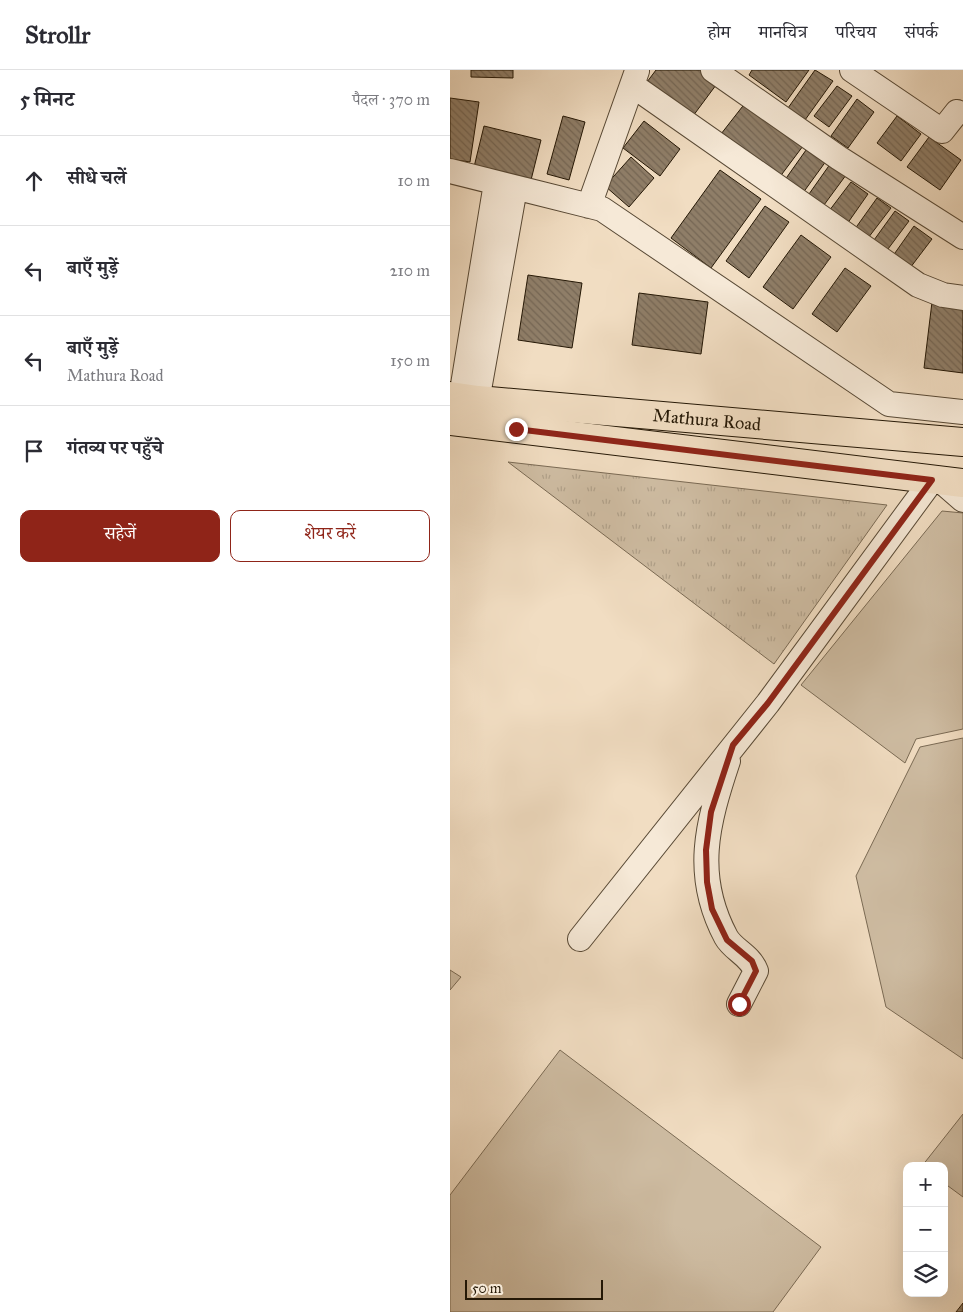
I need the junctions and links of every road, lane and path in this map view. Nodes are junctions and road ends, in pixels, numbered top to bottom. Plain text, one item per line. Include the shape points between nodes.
1 (714, 70) edge
2 (852, 70) edge
3 (634, 77) edge
4 (961, 110) edge
5 (450, 171) edge
6 (506, 186) junction
7 (590, 206) junction
8 (963, 237) edge
9 (963, 298) edge
10 (459, 402) edge
11 (963, 412) edge
12 (963, 442) edge
13 (945, 481) edge
14 (963, 500) edge
15 (733, 745) junction
16 (580, 939) dead end
17 (739, 1004) dead end

1 - 8 street via 839,158
2 - 4 street via 942,131
3 - 7 street
3 - 9 street via 918,285 943,296
5 - 6 street
6 - 7 street
6 - 10 street
7 - 11 street via 602,209 888,404
10 - 12 main road, Mathura Road
10 - 13 main road, Mathura Road
13 - 14 street
13 - 15 street
15 - 16 street
15 - 17 street via 711,812 706,850 712,909 727,940 752,961 756,971

